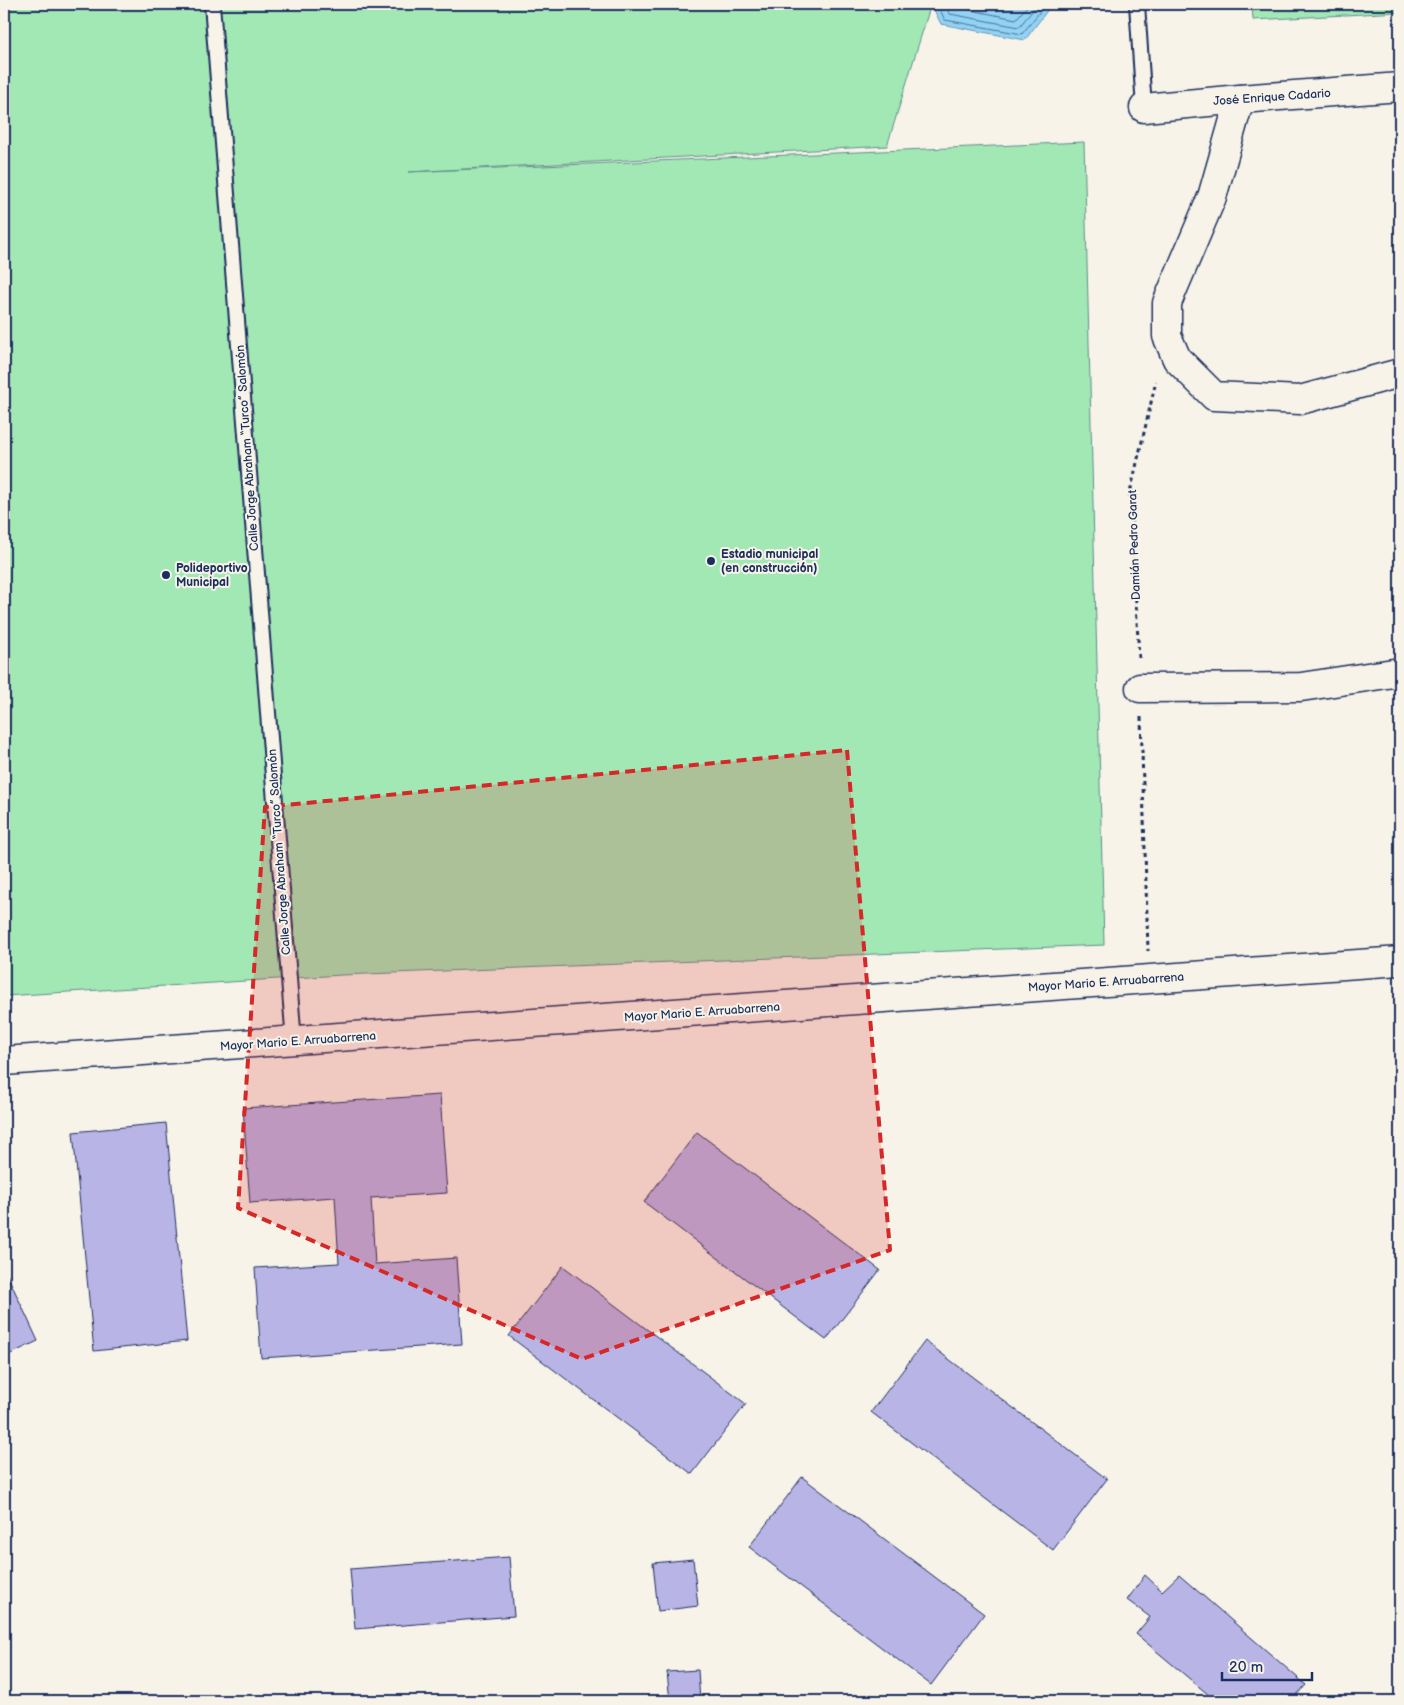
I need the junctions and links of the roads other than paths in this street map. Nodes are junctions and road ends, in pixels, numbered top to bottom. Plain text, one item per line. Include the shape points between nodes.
1 (212, 4) edge
2 (1137, 4) edge
3 (1400, 87) edge
4 (1240, 99) junction
5 (1144, 108) joint
6 (1400, 373) edge
7 (1400, 672) edge
8 (1140, 688) road end
9 (1400, 961) edge
10 (294, 1042) junction
11 (4, 1061) edge

1 - 10 lane, Calle Jorge Abraham “Turco” Salomón
2 - 5 lane
3 - 4 street, José Enrique Cadario
4 - 5 street, José Enrique Cadario
4 - 6 street via 1212,197 1167,303 1167,336 1177,359 1214,396 1300,400
7 - 8 street via 1301,687
9 - 10 street, Mayor Mario E. Arruabarrena
10 - 11 street, Mayor Mario E. Arruabarrena

